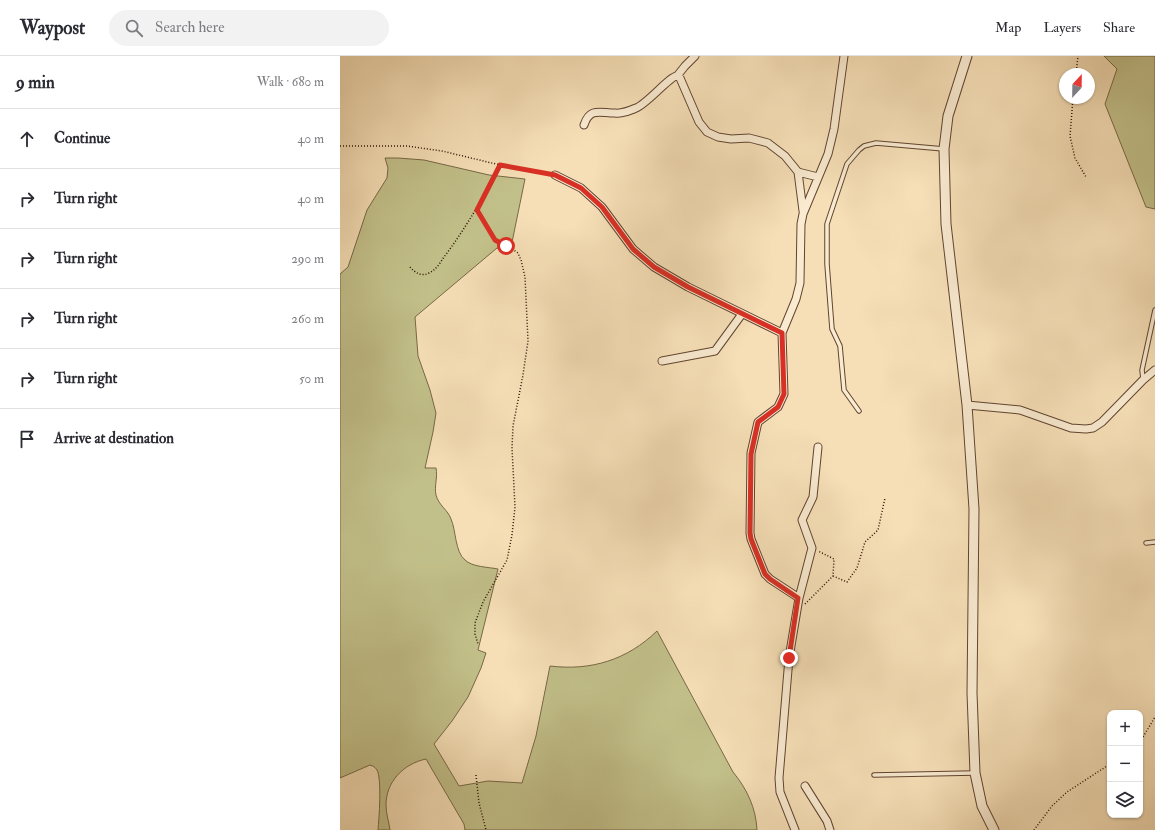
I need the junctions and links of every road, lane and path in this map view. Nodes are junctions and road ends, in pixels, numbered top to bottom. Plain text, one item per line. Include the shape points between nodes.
1 (695, 56) edge
2 (844, 56) edge
3 (967, 56) edge
4 (1078, 56) edge
5 (1077, 68) edge
6 (677, 76) junction
7 (1073, 104) edge
8 (584, 125) dead end
9 (340, 146) edge
10 (944, 149) junction
11 (500, 165) junction
12 (798, 172) junction
13 (555, 175) joint
14 (818, 177) junction
15 (1086, 177) dead end
16 (477, 210) junction
17 (803, 214) junction
18 (410, 268) dead end
19 (1155, 310) edge
20 (742, 314) junction
21 (782, 333) junction
22 (662, 361) dead end
23 (1155, 370) edge
24 (1143, 380) junction
25 (967, 405) junction
26 (859, 411) dead end
27 (818, 447) dead end
28 (885, 498) dead end
29 (1155, 542) edge
30 (1146, 543) dead end
31 (812, 548) junction
32 (833, 576) junction
33 (798, 598) junction
34 (796, 614) junction
35 (478, 644) dead end
36 (1155, 717) edge
37 (1143, 737) edge
38 (1107, 766) edge
39 (975, 772) junction
40 (476, 775) dead end
41 (874, 775) dead end
42 (805, 786) dead end
43 (486, 830) edge
44 (795, 830) edge
45 (830, 830) edge
46 (994, 830) edge
47 (1034, 830) edge

1 - 6 street
2 - 14 street via 832,136 828,154
3 - 10 street via 948,116
4 - 5 path
6 - 8 street via 672,77 639,107 627,112 597,112 588,116
6 - 12 street via 699,122 707,132 718,137 749,138 768,143 785,156
7 - 15 path via 1070,136 1075,158
9 - 11 path via 407,146 442,151
10 - 25 street via 946,224
10 - 26 lane via 876,143 864,146 847,164 828,224 827,264 832,329 840,346 844,390
11 - 13 path
11 - 16 path
12 - 14 street
12 - 17 street
13 - 20 street via 581,188 602,207 633,249 654,267
14 - 17 street
16 - 18 path via 434,270 423,274
16 - 35 path via 495,240 512,249 521,260 526,277 528,341 513,426 515,506 512,535 506,560 483,602 475,623
17 - 21 street via 800,232 799,291
19 - 24 lane via 1142,370
20 - 21 street
20 - 22 street via 715,351
21 - 33 street via 784,394 778,407 758,422 751,454 750,533 765,574
23 - 24 street
24 - 25 street via 1102,422 1086,429 1071,428 1020,410
25 - 39 street via 974,509 972,694
27 - 31 street via 813,497 802,520
28 - 32 path via 878,530 865,542 857,568 847,582
29 - 30 lane
31 - 32 path via 834,558
31 - 33 street
32 - 34 path
33 - 34 street
34 - 44 street via 789,658 778,778 780,792
36 - 37 path
38 - 47 path via 1066,792
39 - 41 lane
39 - 46 street via 982,806
40 - 43 path via 479,803
42 - 45 street via 828,821

